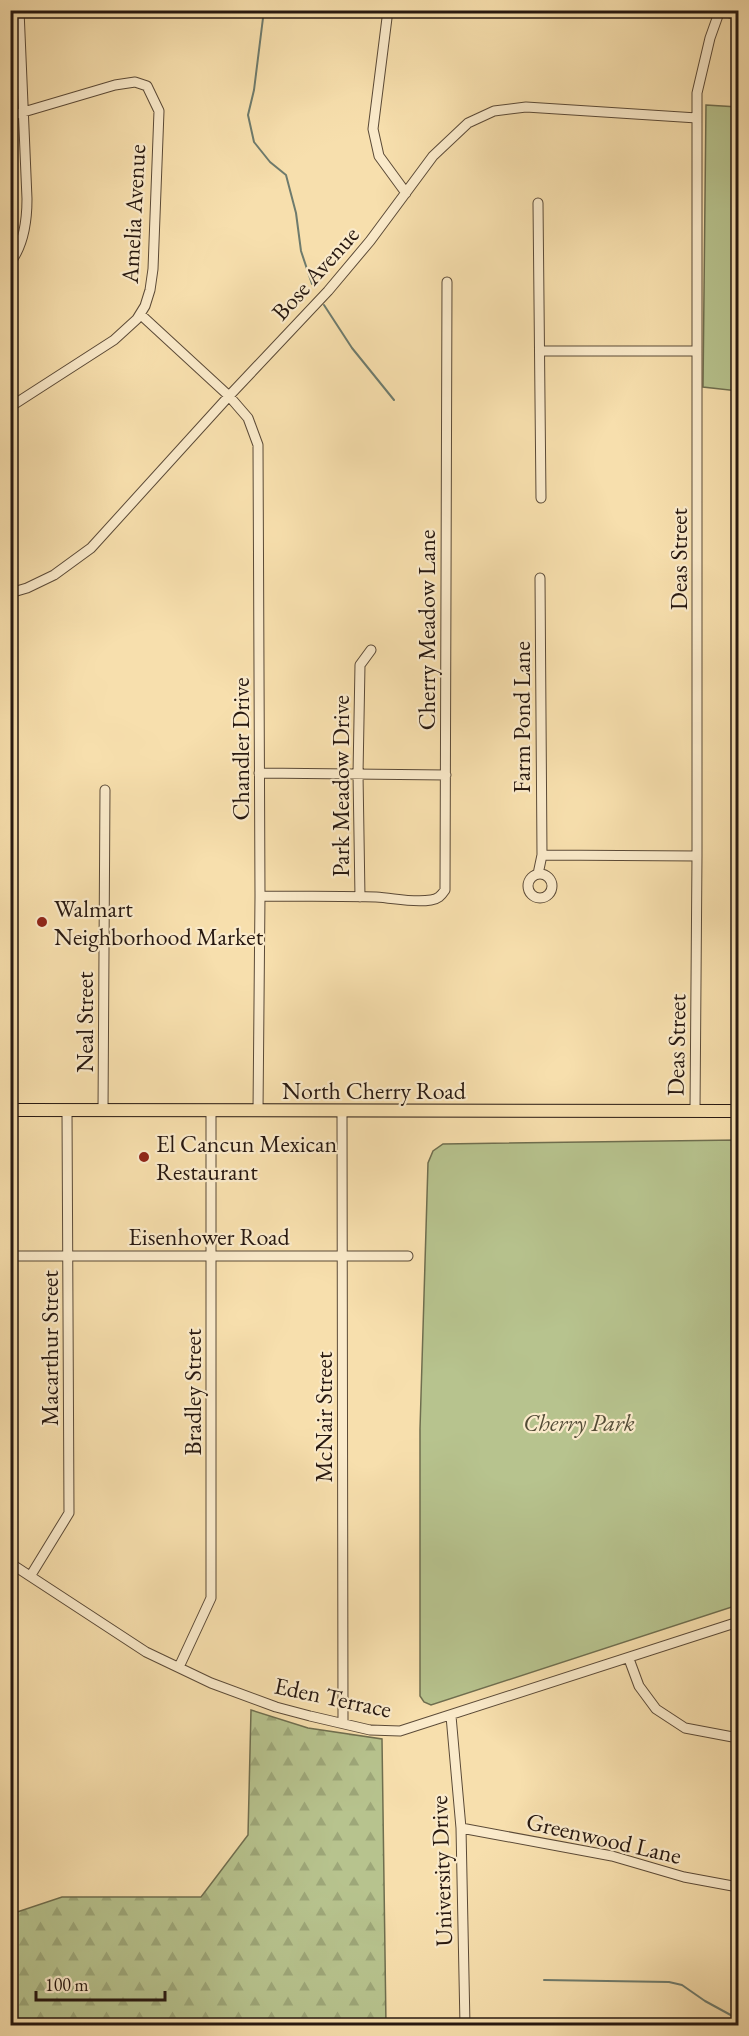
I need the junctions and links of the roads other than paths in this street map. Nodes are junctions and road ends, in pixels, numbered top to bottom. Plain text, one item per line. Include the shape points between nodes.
1 (19, 10) edge
2 (388, 10) edge
3 (719, 11) edge
4 (738, 15) edge
5 (23, 112) junction
6 (10, 116) edge
7 (697, 118) junction
8 (405, 193) junction
9 (538, 203) dead end
10 (10, 263) edge
11 (447, 282) dead end
12 (140, 314) junction
13 (541, 351) junction
14 (697, 351) junction
15 (229, 396) junction
16 (10, 407) edge
17 (541, 498) dead end
18 (540, 578) dead end
19 (10, 593) edge
20 (371, 650) dead end
21 (259, 773) junction
22 (358, 774) junction
23 (446, 775) junction
24 (105, 790) dead end
25 (542, 855) junction
26 (697, 856) junction
27 (538, 874) dead end
28 (260, 896) junction
29 (360, 897) junction
30 (10, 1110) edge
31 (67, 1111) junction
32 (103, 1111) junction
33 (211, 1111) junction
34 (258, 1111) junction
35 (342, 1111) junction
36 (695, 1111) junction
37 (738, 1111) edge
38 (212, 1255) junction
39 (10, 1256) edge
40 (69, 1256) junction
41 (343, 1256) junction
42 (408, 1256) dead end
43 (10, 1563) edge
44 (31, 1575) junction
45 (738, 1622) edge
46 (629, 1659) junction
47 (179, 1667) junction
48 (451, 1716) junction
49 (343, 1723) junction
50 (738, 1738) edge
51 (461, 1828) junction
52 (738, 1887) edge
53 (465, 2025) edge

1 - 5 street
2 - 8 street via 373,129 379,156
3 - 4 street
3 - 7 street, Deas Street via 702,65
5 - 6 street
5 - 10 street via 27,211 18,252
5 - 12 street, Amelia Avenue via 115,85 135,82 147,87 159,111 153,269
7 - 8 street, Bose Avenue via 526,107 494,111 468,123 433,156
7 - 14 street, Deas Street
8 - 15 street, Bose Avenue via 342,274
9 - 13 street
11 - 23 street, Cherry Meadow Lane
12 - 15 street, Chandler Drive
12 - 16 street, Amelia Avenue via 114,340
13 - 14 street
13 - 17 street
14 - 26 street, Deas Street
15 - 19 street, Bose Avenue via 91,548 54,575
15 - 21 street, Chandler Drive via 248,418 258,445
18 - 25 street, Farm Pond Lane
20 - 22 street, Park Meadow Drive via 360,665
21 - 22 street
21 - 28 street, Chandler Drive
22 - 23 street
22 - 29 street, Park Meadow Drive
23 - 29 street, Cherry Meadow Lane via 446,885 441,895 421,900
24 - 32 street, Neal Street
25 - 26 street
25 - 27 street, Farm Pond Lane
26 - 36 street, Deas Street
28 - 29 street, Park Meadow Drive
28 - 34 street, Chandler Drive
30 - 31 main road, North Cherry Road
31 - 32 main road, North Cherry Road
31 - 40 street, Macarthur Street
32 - 33 main road, North Cherry Road
33 - 34 main road, North Cherry Road
33 - 38 street, Bradley Street
34 - 35 main road, North Cherry Road
35 - 36 main road, North Cherry Road
35 - 41 street, McNair Street
36 - 37 main road, North Cherry Road
38 - 40 street, Eisenhower Road
38 - 41 street, Eisenhower Road
38 - 47 street, Bradley Street via 211,1598
39 - 40 street, Eisenhower Road
40 - 44 street, Macarthur Street via 69,1513
41 - 42 street, Eisenhower Road
41 - 49 street, McNair Street
43 - 44 street, Eden Terrace
44 - 47 street, Eden Terrace via 146,1652
45 - 46 street, Eden Terrace
46 - 48 street, Eden Terrace
46 - 50 street via 639,1686 656,1709 685,1728
47 - 49 street, Eden Terrace via 243,1696
48 - 49 street, Eden Terrace via 400,1731 370,1730
48 - 51 street, University Drive
51 - 52 street, Greenwood Lane via 612,1856 684,1877
51 - 53 street, University Drive

